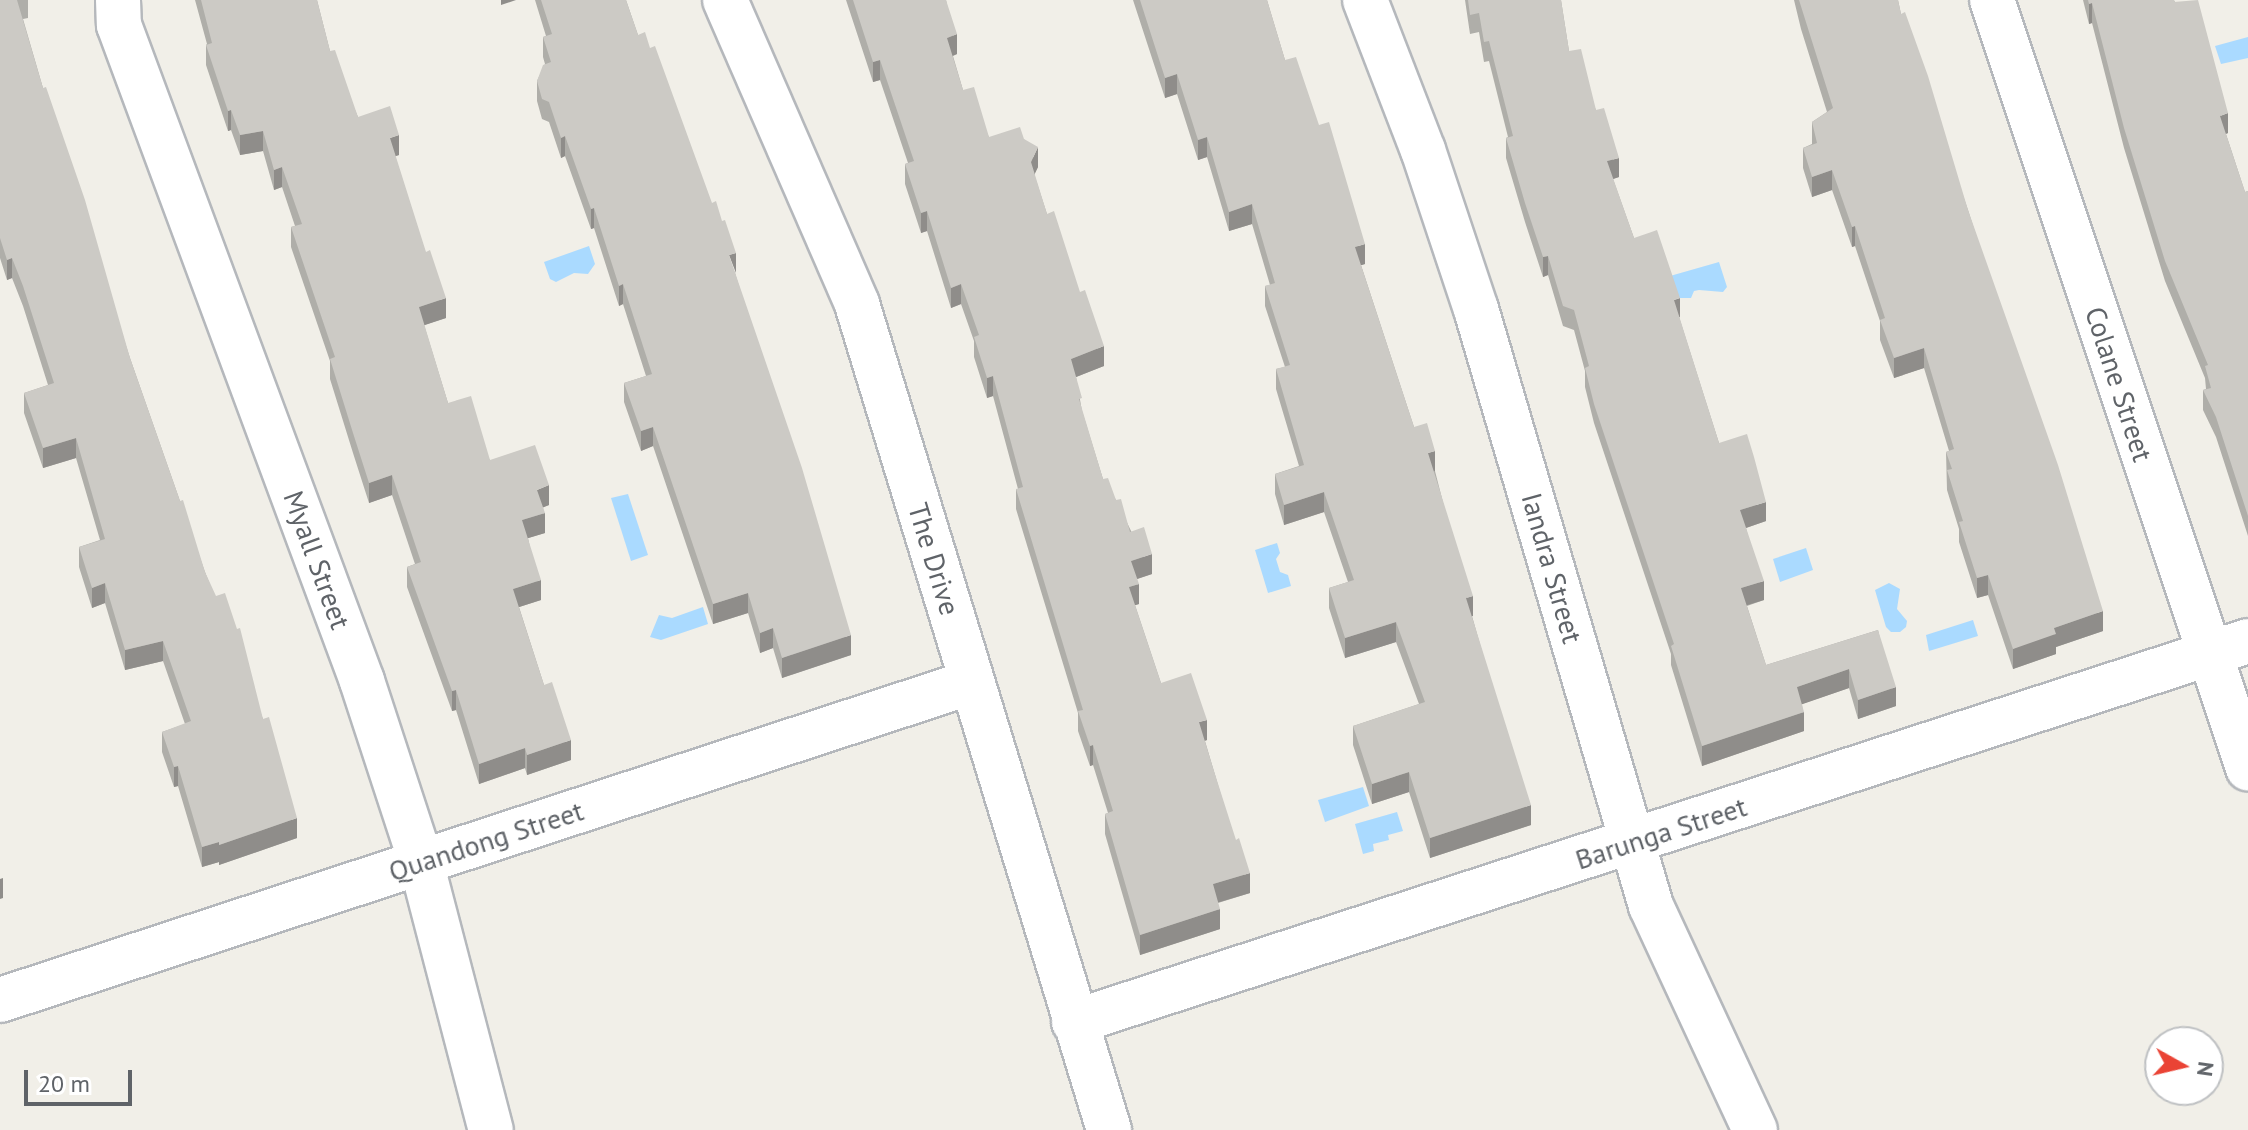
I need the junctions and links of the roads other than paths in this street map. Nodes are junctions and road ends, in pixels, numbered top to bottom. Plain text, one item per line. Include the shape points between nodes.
1 (118, 0) edge
2 (725, 0) edge
3 (1365, 0) edge
4 (1992, 0) edge
5 (2228, 647) edge
6 (972, 682) junction
7 (2248, 768) edge
8 (1632, 843) junction
9 (421, 862) junction
10 (0, 1000) edge
11 (1074, 1022) junction
12 (491, 1130) edge
13 (1109, 1130) edge
14 (1755, 1130) edge

1 - 9 street, Myall Street via 119,25 362,681
2 - 6 street, The Drive via 857,304
3 - 8 street, Iandra Street via 1476,309
4 - 5 street, Colane Street
5 - 7 street, Colane Street
5 - 8 street, Barunga Street
6 - 9 street, Quandong Street
6 - 11 street, The Drive
8 - 11 street, Barunga Street
8 - 14 street, Iandra Street via 1651,906
9 - 10 street, Quandong Street
9 - 12 street, Myall Street
11 - 13 street, The Drive

